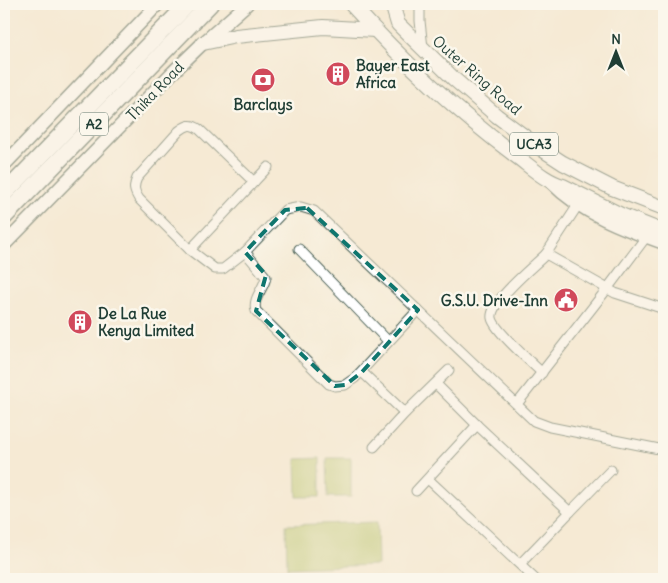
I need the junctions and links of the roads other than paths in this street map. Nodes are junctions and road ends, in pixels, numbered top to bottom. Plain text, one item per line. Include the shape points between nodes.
1 (158, 4) edge
2 (188, 4) edge
3 (210, 4) edge
4 (247, 4) edge
5 (351, 4) edge
6 (392, 4) edge
7 (420, 4) edge
8 (374, 30) junction
9 (203, 43) junction
10 (424, 50) junction
11 (4, 165) edge
12 (268, 167) dead end
13 (254, 182) junction
14 (551, 182) junction
15 (4, 194) edge
16 (578, 205) junction
17 (664, 208) edge
18 (4, 217) edge
19 (664, 232) edge
20 (646, 237) junction
21 (664, 243) edge
22 (4, 246) edge
23 (299, 249) dead end
24 (190, 250) junction
25 (245, 252) junction
26 (546, 254) junction
27 (608, 289) junction
28 (664, 309) edge
29 (418, 310) junction
30 (388, 341) junction
31 (449, 370) dead end
32 (362, 372) junction
33 (542, 373) junction
34 (436, 384) junction
35 (517, 404) junction
36 (405, 413) junction
37 (477, 425) junction
38 (374, 447) dead end
39 (664, 450) edge
40 (611, 470) dead end
41 (428, 479) junction
42 (416, 491) dead end
43 (570, 512) junction
44 (520, 564) junction
45 (535, 579) edge

1 - 11 main road
2 - 15 highway, A2
3 - 18 highway, Thika Road / A2
4 - 9 main road, Thika Road
5 - 8 main road
6 - 10 main road, Outer Ring Road / UCA3 via 398,24
7 - 10 street
8 - 9 main road via 323,27 236,36
8 - 14 main road, UCA3 via 494,139
9 - 22 main road, Thika Road
10 - 17 main road, Outer Ring Road / UCA3 via 497,116 540,148 595,180
12 - 13 street
13 - 24 street
13 - 24 street via 194,125 179,131 137,178 134,191
14 - 16 main road, UCA3
14 - 19 main road, UCA3
16 - 20 main road, UCA3
16 - 26 street
20 - 21 main road, UCA3
20 - 27 street
23 - 30 street
24 - 25 street via 219,270
25 - 29 street via 285,210 307,208 314,211
25 - 32 street via 266,277 255,303 260,316 330,384 345,385
26 - 27 street
26 - 33 street via 499,299 491,317 498,330
27 - 28 street
27 - 33 street
29 - 30 street
29 - 35 street
30 - 32 street
31 - 34 street
32 - 36 street
33 - 35 street
34 - 36 street
34 - 37 street
35 - 39 street via 542,425
36 - 38 street
37 - 41 street
37 - 43 street
40 - 43 street
41 - 42 street
41 - 44 street
43 - 44 street
44 - 45 street

